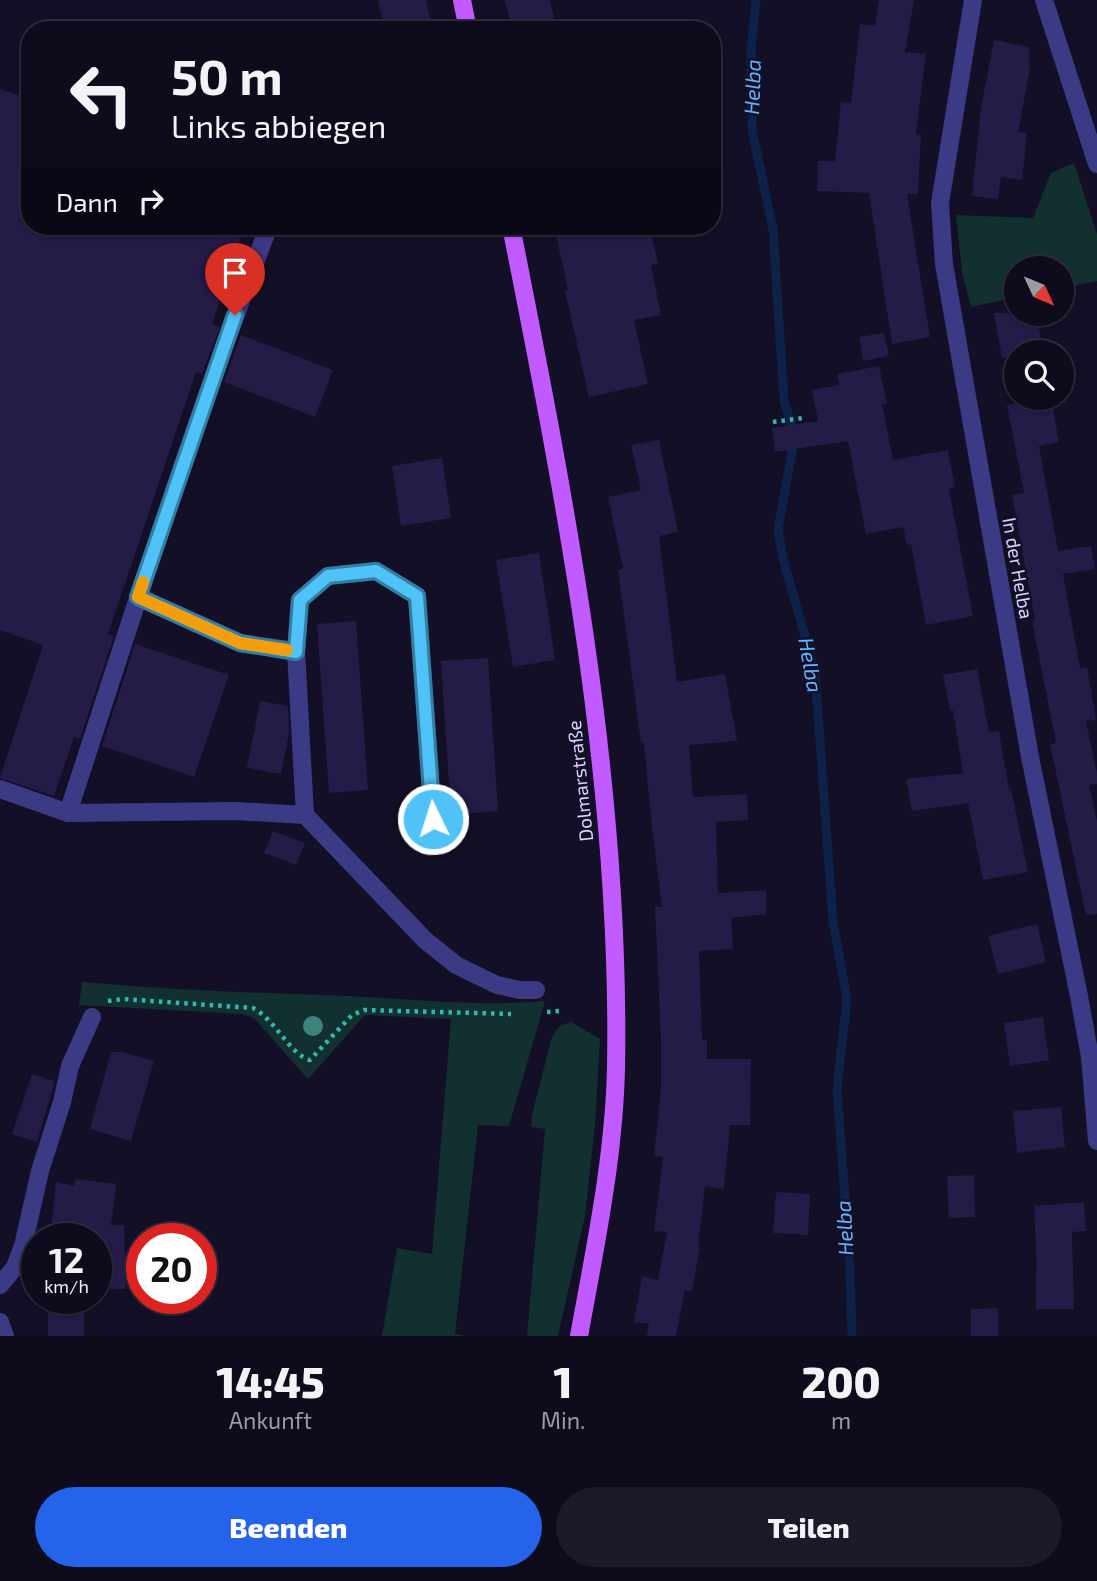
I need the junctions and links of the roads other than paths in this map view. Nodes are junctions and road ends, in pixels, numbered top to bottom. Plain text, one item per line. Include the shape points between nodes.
1 (462, 0) edge
2 (973, 0) edge
3 (1044, 0) edge
4 (466, 21) edge
5 (1097, 164) edge
6 (266, 235) edge
7 (513, 235) edge
8 (138, 597) junction
9 (296, 652) junction
10 (0, 789) edge
11 (68, 813) junction
12 (306, 815) junction
13 (433, 819) dead end
14 (536, 990) dead end
15 (92, 1017) road end
16 (1097, 1141) edge
17 (0, 1285) edge
18 (0, 1322) edge
19 (5, 1336) edge
20 (579, 1336) edge

1 - 4 main road
2 - 16 street, In der Helba via 940,203 944,264 1030,757 1090,1056
3 - 5 street
6 - 8 street
7 - 20 main road, Dolmarstraße via 560,472 589,656 614,923 616,1070 601,1214
8 - 9 street via 240,643
8 - 11 street
9 - 12 street
9 - 13 street via 300,600 328,576 376,571 417,596
10 - 11 street
11 - 12 street
12 - 14 street via 425,940 456,965 497,985
15 - 17 street via 70,1066 23,1246 15,1267
18 - 19 street

